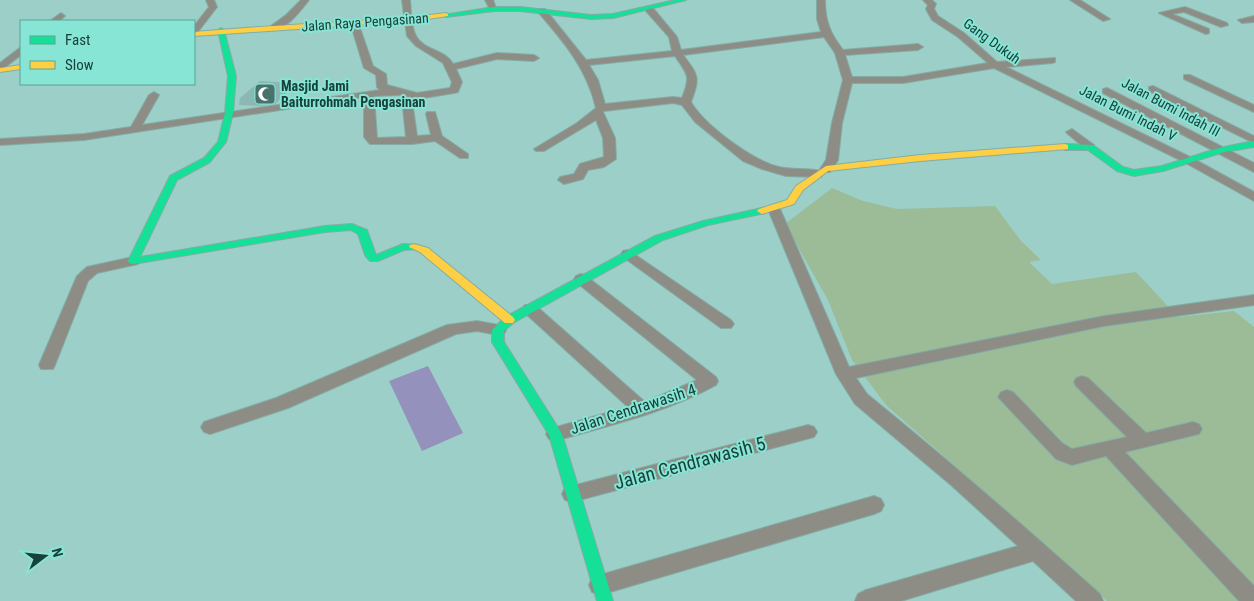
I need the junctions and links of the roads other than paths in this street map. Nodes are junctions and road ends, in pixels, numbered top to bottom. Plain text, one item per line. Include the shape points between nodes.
1 (210, 0) edge
2 (305, 0) edge
3 (314, 0) edge
4 (406, 0) edge
5 (684, 0) edge
6 (821, 0) edge
7 (927, 0) edge
8 (1074, 0) edge
9 (1178, 0) edge
10 (491, 4) edge
11 (649, 6) edge
12 (547, 8) edge
13 (1185, 9) junction
14 (1106, 19) dead end
15 (1254, 19) edge
16 (1242, 20) dead end
17 (408, 21) junction
18 (355, 25) junction
19 (1224, 25) dead end
20 (280, 28) junction
21 (221, 30) junction
22 (195, 31) edge
23 (1206, 31) dead end
24 (195, 32) edge
25 (826, 34) junction
26 (918, 47) dead end
27 (20, 51) edge
28 (840, 52) junction
29 (677, 53) junction
30 (534, 58) dead end
31 (1052, 60) dead end
32 (583, 63) junction
33 (995, 65) junction
34 (20, 68) edge
35 (450, 68) junction
36 (0, 69) edge
37 (1186, 77) dead end
38 (848, 80) junction
39 (1154, 89) dead end
40 (1107, 90) dead end
41 (400, 92) junction
42 (369, 93) junction
43 (1055, 93) joint
44 (154, 95) dead end
45 (686, 102) junction
46 (408, 108) dead end
47 (1254, 109) edge
48 (599, 111) junction
49 (229, 113) junction
50 (431, 114) dead end
51 (134, 130) junction
52 (1072, 132) dead end
53 (436, 137) junction
54 (1254, 140) edge
55 (412, 141) junction
56 (0, 142) edge
57 (1254, 144) edge
58 (1090, 147) junction
59 (540, 149) dead end
60 (1222, 150) junction
61 (464, 156) dead end
62 (1188, 160) junction
63 (1254, 168) edge
64 (818, 173) junction
65 (564, 180) dead end
66 (1254, 197) edge
67 (774, 209) junction
68 (628, 254) junction
69 (133, 261) junction
70 (581, 280) junction
71 (1254, 300) edge
72 (530, 309) junction
73 (726, 324) dead end
74 (503, 325) junction
75 (47, 365) dead end
76 (844, 374) junction
77 (1082, 382) dead end
78 (1007, 397) dead end
79 (641, 409) junction
80 (210, 427) dead end
81 (1193, 429) dead end
82 (808, 432) dead end
83 (555, 434) junction
84 (1142, 440) junction
85 (1110, 448) junction
86 (572, 494) junction
87 (874, 505) dead end
88 (1038, 550) junction
89 (602, 593) edge
90 (866, 601) edge
91 (1092, 601) edge
92 (1254, 601) edge

1 - 22 street via 213,6
2 - 20 street
3 - 20 street
4 - 17 street
5 - 11 street, Jalan Raya Pengasinan
6 - 25 street via 821,19
7 - 33 street, Gang Dukuh via 932,4 930,10 935,18 961,35
8 - 14 street
9 - 13 street via 1193,8
10 - 12 street, Jalan Raya Pengasinan
10 - 17 street, Jalan Raya Pengasinan
11 - 12 street, Jalan Raya Pengasinan via 600,17
11 - 29 street via 672,37
12 - 32 street
13 - 19 street
13 - 23 street via 1163,14
15 - 16 street
17 - 18 street, Jalan Raya Pengasinan
17 - 35 street via 411,36 442,58
18 - 20 street, Jalan Raya Pengasinan
18 - 41 street via 369,68 381,74 382,87
20 - 21 street, Jalan Raya Pengasinan
21 - 24 street, Jalan Raya Pengasinan
21 - 49 street via 232,76
25 - 28 street
25 - 29 street
26 - 28 street
27 - 36 street
28 - 38 street
29 - 32 street
29 - 45 street via 692,73 694,82
30 - 35 street via 497,56
31 - 33 street
32 - 48 street via 600,99
33 - 38 street via 903,80
33 - 43 street, Gang Dukuh
34 - 36 street
35 - 41 street via 458,82 454,90 417,96
37 - 47 street
38 - 64 street via 832,160
39 - 54 street
40 - 60 street, Jalan Bumi Indah III
41 - 42 street
42 - 49 street
42 - 55 street via 371,140
43 - 62 street, Jalan Bumi Indah V
44 - 51 street
45 - 48 street via 673,100
45 - 64 street via 701,124 762,166 802,174
46 - 55 street
48 - 59 street
48 - 65 street via 609,138 610,160 584,167 579,176
49 - 51 street
49 - 69 street via 222,142 216,151 196,167 173,178
50 - 53 street
51 - 56 street via 73,138
52 - 58 street
53 - 55 street
53 - 61 street
57 - 60 street
58 - 62 street via 1120,169 1134,173
58 - 64 street via 920,158
60 - 62 street
60 - 63 street, Jalan Bumi Indah III
62 - 66 street, Jalan Bumi Indah V
64 - 67 street via 799,188 791,202
67 - 68 street via 684,229
67 - 76 street
68 - 70 street
68 - 73 street
69 - 74 street via 352,227 363,232 374,259 384,258 411,245 424,250
69 - 75 street via 92,270 82,279
70 - 72 street
70 - 79 street, Jalan Cendrawasih 4 via 710,381
71 - 76 street via 1104,321
72 - 74 street
72 - 79 street
74 - 80 street via 453,329 282,402
74 - 83 street via 498,342
76 - 88 street via 861,399
77 - 84 street
78 - 85 street via 1064,454 1072,457
79 - 83 street, Jalan Cendrawasih 4
81 - 84 street
82 - 86 street, Jalan Cendrawasih 5
83 - 86 street
84 - 85 street
85 - 92 street
86 - 89 street
87 - 89 street
88 - 90 street
88 - 91 street

